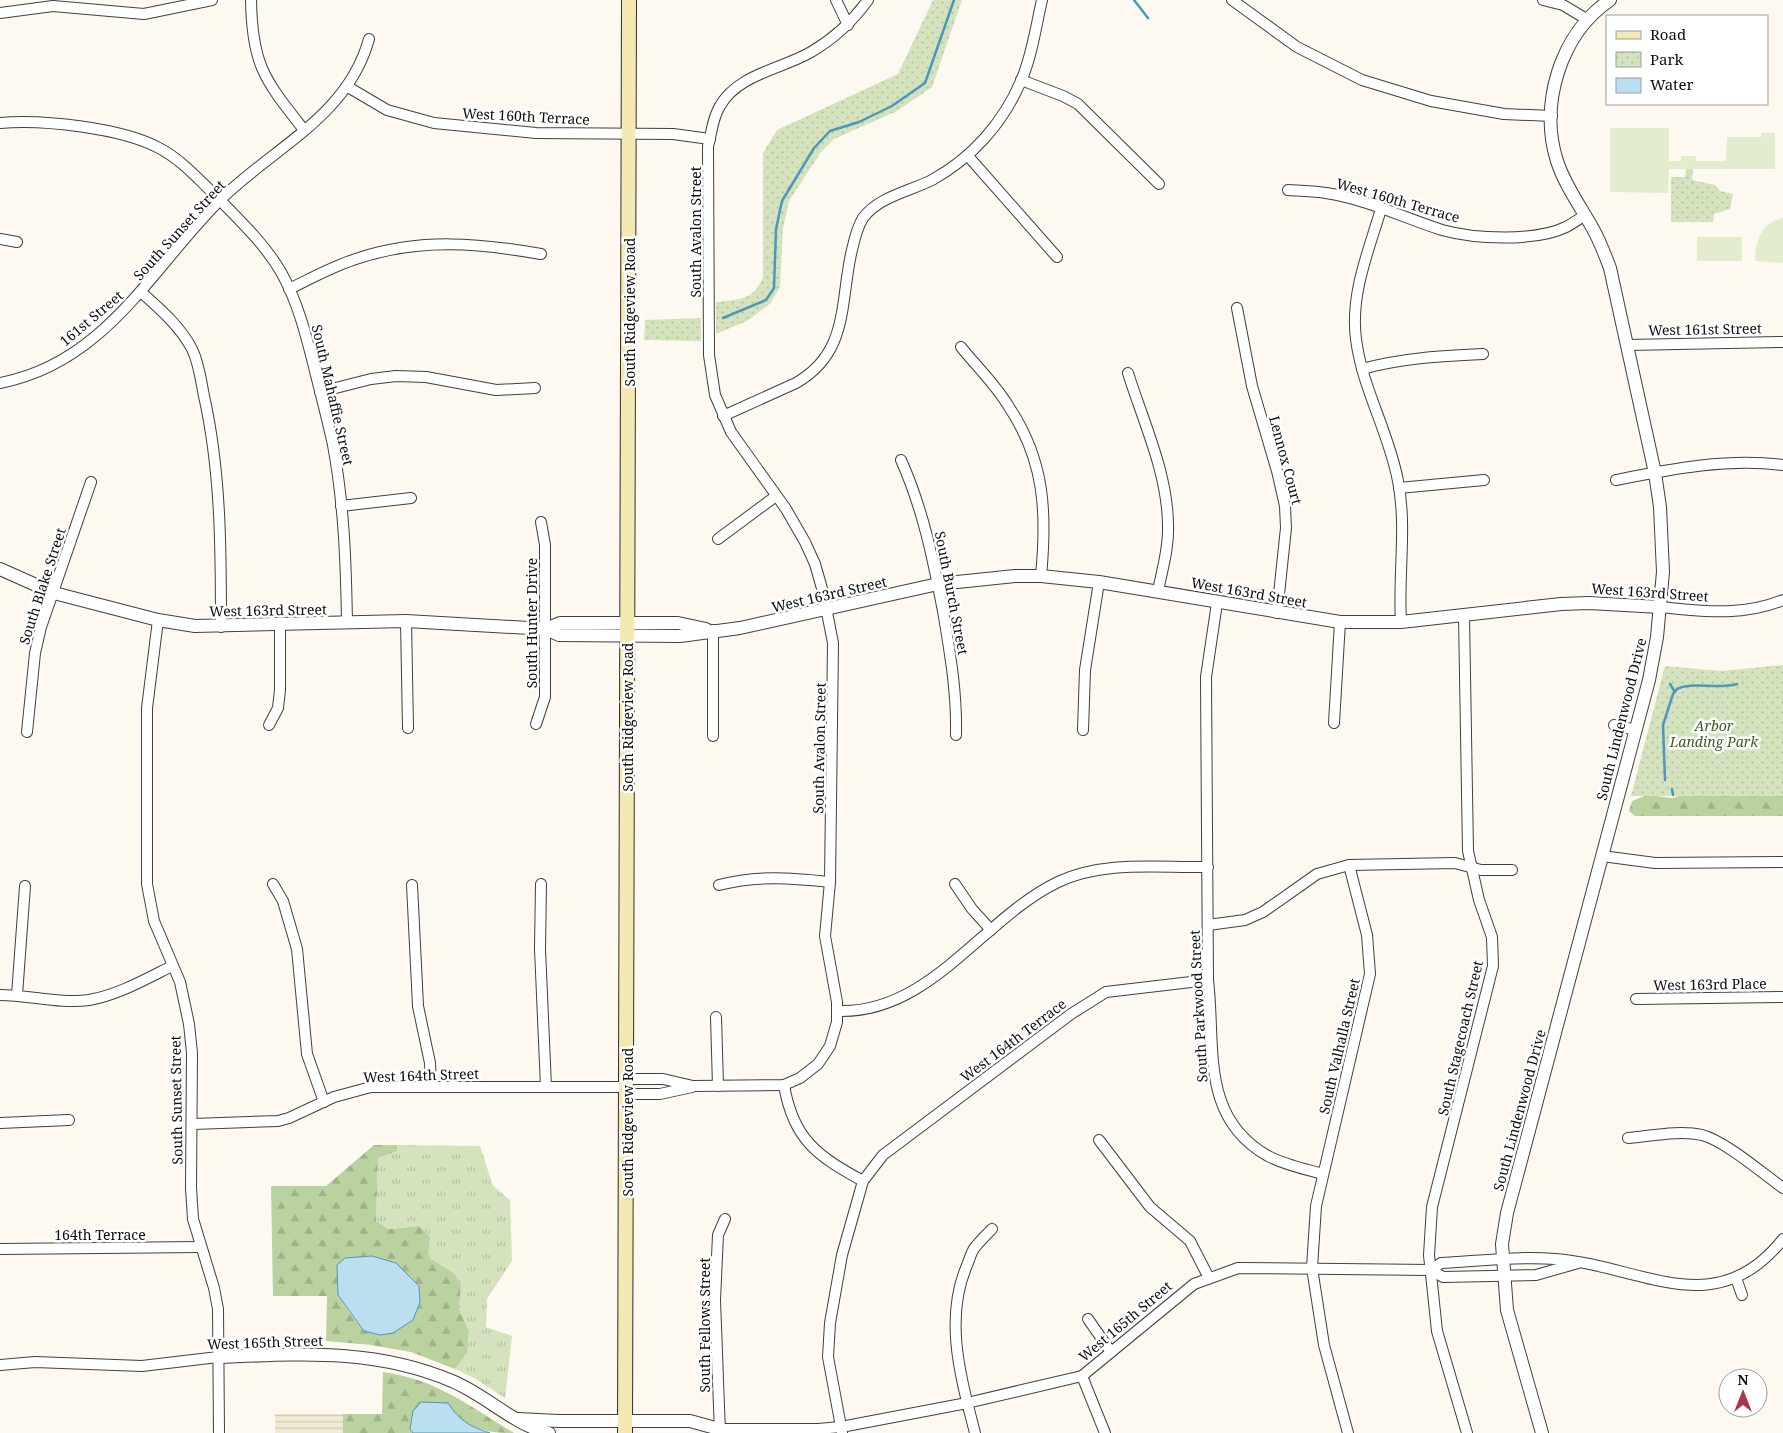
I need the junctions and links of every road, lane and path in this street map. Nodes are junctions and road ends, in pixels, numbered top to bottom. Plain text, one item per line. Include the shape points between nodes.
1 (212, 0) edge
2 (251, 0) edge
3 (629, 0) edge
4 (836, 0) edge
5 (868, 0) edge
6 (1042, 0) edge
7 (1232, 0) edge
8 (1543, 0) edge
9 (1610, 0) edge
10 (0, 13) edge
11 (1588, 20) junction
12 (848, 25) junction
13 (369, 38) dead end
14 (1021, 80) junction
15 (348, 87) junction
16 (1552, 116) junction
17 (0, 123) edge
18 (304, 130) junction
19 (630, 134) junction
20 (710, 140) junction
21 (968, 156) junction
22 (1159, 184) dead end
23 (1288, 190) dead end
24 (220, 201) junction
25 (1382, 209) junction
26 (1585, 215) junction
27 (0, 239) edge
28 (17, 242) dead end
29 (541, 254) dead end
30 (1057, 257) dead end
31 (290, 288) junction
32 (142, 292) junction
33 (1237, 308) dead end
34 (1783, 342) edge
35 (1627, 345) junction
36 (961, 347) dead end
37 (1483, 354) dead end
38 (1362, 369) junction
39 (1128, 373) dead end
40 (0, 383) edge
41 (536, 388) dead end
42 (320, 392) junction
43 (723, 416) junction
44 (901, 460) dead end
45 (1783, 465) edge
46 (1655, 473) junction
47 (1484, 480) dead end
48 (1616, 480) dead end
49 (91, 482) dead end
50 (1399, 488) junction
51 (776, 496) junction
52 (411, 498) dead end
53 (341, 506) junction
54 (542, 522) dead end
55 (718, 539) dead end
56 (0, 569) edge
57 (1041, 576) junction
58 (1099, 582) junction
59 (938, 584) junction
60 (1158, 591) junction
61 (54, 593) junction
62 (1783, 600) edge
63 (1217, 603) junction
64 (1660, 607) junction
65 (827, 609) junction
66 (1276, 613) junction
67 (1464, 616) junction
68 (158, 620) junction
69 (406, 621) junction
70 (1340, 622) junction
71 (1401, 622) junction
72 (347, 623) junction
73 (280, 625) junction
74 (221, 627) junction
75 (546, 629) junction
76 (627, 629) junction
77 (713, 630) junction
78 (536, 724) dead end
79 (1334, 724) dead end
80 (270, 725) dead end
81 (1614, 725) dead end
82 (408, 728) dead end
83 (1083, 730) dead end
84 (1636, 730) junction
85 (27, 732) dead end
86 (956, 735) dead end
87 (713, 736) dead end
88 (1602, 856) junction
89 (1783, 862) edge
90 (1348, 865) junction
91 (1470, 867) junction
92 (1208, 868) junction
93 (1512, 870) dead end
94 (830, 882) junction
95 (273, 884) dead end
96 (541, 884) dead end
97 (955, 884) dead end
98 (412, 885) dead end
99 (719, 885) dead end
100 (25, 886) dead end
101 (1208, 925) junction
102 (991, 930) junction
103 (172, 966) junction
104 (1208, 980) junction
105 (0, 995) edge
106 (16, 995) junction
107 (1783, 997) edge
108 (1636, 999) dead end
109 (838, 1011) junction
110 (716, 1017) dead end
111 (784, 1085) junction
112 (693, 1086) junction
113 (718, 1086) junction
114 (431, 1087) junction
115 (546, 1087) junction
116 (626, 1087) junction
117 (324, 1102) junction
118 (69, 1120) dead end
119 (0, 1122) edge
120 (193, 1124) junction
121 (1628, 1138) dead end
122 (1099, 1140) dead end
123 (1323, 1174) junction
124 (863, 1181) junction
125 (1783, 1188) edge
126 (725, 1219) dead end
127 (992, 1229) dead end
128 (1783, 1239) edge
129 (200, 1247) junction
130 (0, 1249) edge
131 (1503, 1260) junction
132 (1578, 1263) junction
133 (1312, 1268) junction
134 (1431, 1270) junction
135 (1504, 1275) junction
136 (1209, 1278) junction
137 (1736, 1278) junction
138 (1742, 1294) dead end
139 (1088, 1319) dead end
140 (1111, 1352) junction
141 (218, 1357) junction
142 (0, 1365) edge
143 (1082, 1376) junction
144 (967, 1403) junction
145 (518, 1419) junction
146 (625, 1426) edge
147 (841, 1430) edge
148 (719, 1431) edge
149 (218, 1433) edge
150 (549, 1433) edge
151 (705, 1433) edge
152 (975, 1433) edge
153 (1105, 1433) edge
154 (1348, 1433) edge
155 (1467, 1433) edge
156 (1542, 1433) edge

1 - 10 street via 144,14 53,6
2 - 18 street via 253,38 260,66 272,90
3 - 19 main road, South Ridgeview Road
4 - 12 street
5 - 12 street, South Avalon Street
6 - 14 street
7 - 16 street via 1297,47 1362,80 1432,101 1504,114
8 - 11 street via 1564,5
9 - 11 street, South Lindenwood Drive
11 - 16 street, South Lindenwood Drive via 1570,45 1558,71
12 - 20 street, South Avalon Street via 810,53 734,89 720,105 712,123
13 - 15 street, South Sunset Street
14 - 21 street via 999,120
14 - 22 street via 1078,104
15 - 18 street, South Sunset Street via 336,103
15 - 19 street, West 160th Terrace via 387,110 434,123 536,133
16 - 26 street, South Lindenwood Drive via 1552,136 1558,162
17 - 24 street via 53,123 138,139 177,160
18 - 24 street, South Sunset Street
19 - 20 street, West 160th Terrace via 673,134
19 - 76 main road, South Ridgeview Road
20 - 43 street, South Avalon Street via 709,355 713,386
21 - 30 street
21 - 43 street via 930,180 878,204 865,216 854,239 835,340 831,351 816,370 796,383
23 - 25 street, West 160th Terrace via 1327,193
24 - 31 street, South Mahaffie Street via 266,250
24 - 32 street, South Sunset Street
25 - 26 street, West 160th Terrace via 1444,230 1514,237 1540,235 1565,228
25 - 38 street via 1362,272 1356,306 1356,338
26 - 35 street, South Lindenwood Drive via 1610,268
27 - 28 street
29 - 31 street via 472,244 407,246 359,258
31 - 42 street, South Mahaffie Street via 304,327
32 - 40 street, 161st Street via 107,327 70,356 18,379
32 - 74 street, South Sunset Street via 181,333 192,350 202,385 214,444 218,486
33 - 66 street, Lennox Court via 1252,386 1285,506 1286,528
34 - 35 street, West 161st Street
35 - 46 street, South Lindenwood Drive
36 - 57 street via 1009,406 1033,454 1043,499
37 - 38 street via 1431,356
38 - 50 street via 1381,420
39 - 60 street via 1154,454 1168,512
41 - 42 street via 496,390 426,377 396,376
42 - 53 street, South Mahaffie Street via 333,446
43 - 51 street, South Avalon Street
44 - 59 street, South Burch Street via 920,507
45 - 46 street via 1713,463
46 - 48 street
46 - 64 street, South Lindenwood Drive via 1662,535
47 - 50 street
49 - 61 street, South Blake Street
50 - 71 street
51 - 55 street
51 - 65 street, South Avalon Street via 796,524 815,564
52 - 53 street
53 - 72 street, South Mahaffie Street
54 - 75 street, South Hunter Drive
56 - 61 street, West 163rd Street
57 - 58 street, West 163rd Street
57 - 59 street, West 163rd Street via 977,578
58 - 60 street, West 163rd Street
58 - 83 street via 1085,670
59 - 65 street, West 163rd Street
59 - 86 street, South Burch Street via 957,701
60 - 63 street, West 163rd Street
61 - 68 street, West 163rd Street
61 - 85 street, South Blake Street via 34,653
62 - 64 street, West 163rd Street via 1740,612
63 - 66 street, West 163rd Street
63 - 92 street, South Parkwood Street via 1206,677
64 - 67 street, West 163rd Street via 1561,604
64 - 84 street, South Lindenwood Drive via 1649,680
65 - 77 street, West 163rd Street via 768,624
65 - 94 street, South Avalon Street via 834,658
66 - 70 street, West 163rd Street
67 - 71 street, West 163rd Street
67 - 91 street, South Stagecoach Street via 1466,806
68 - 74 street, West 163rd Street
68 - 103 street, South Sunset Street via 147,708 146,868 154,921
69 - 72 street, West 163rd Street
69 - 75 street, West 163rd Street
69 - 82 street
70 - 71 street, West 163rd Street
70 - 79 street
72 - 73 street, West 163rd Street
73 - 74 street, West 163rd Street
73 - 80 street via 280,690 278,708
75 - 76 street, West 163rd Street via 559,635
75 - 78 street, South Hunter Drive via 545,697
76 - 77 street, West 163rd Street via 680,636
76 - 116 main road, South Ridgeview Road
77 - 87 street
81 - 84 street
84 - 88 street, South Lindenwood Drive
88 - 89 street via 1655,863
88 - 131 street, South Lindenwood Drive via 1507,1213
90 - 91 street via 1455,863
90 - 101 street via 1317,874 1263,912 1245,920
90 - 123 street, South Valhalla Street via 1366,935 1370,974
91 - 93 street
91 - 134 street, South Stagecoach Street via 1492,937 1493,966 1432,1207
92 - 101 street, South Parkwood Street
92 - 102 street via 1098,869 1076,875 1032,897
94 - 99 street via 764,877
94 - 109 street, South Avalon Street via 825,936
95 - 117 street via 283,901 297,949 307,1054
96 - 115 street via 540,949
97 - 102 street
98 - 114 street via 418,1006 430,1063
100 - 106 street
101 - 104 street, South Parkwood Street
102 - 109 street via 937,974 890,1002 862,1011
103 - 106 street via 90,1000
103 - 120 street, South Sunset Street via 180,982 192,1053
104 - 123 street, South Parkwood Street via 1213,1074 1219,1102 1226,1114 1248,1141 1267,1156
104 - 124 street, West 164th Terrace via 1106,992 1071,1014 883,1155
105 - 106 street
107 - 108 street, West 163rd Place
109 - 111 street, West 164th Street via 835,1034 818,1064
110 - 113 street
111 - 113 street, West 164th Street
111 - 124 street via 793,1118 810,1145 822,1158
112 - 113 street, West 164th Street
112 - 116 street, West 164th Street via 663,1079
112 - 116 street, West 164th Street via 660,1094
114 - 115 street, West 164th Street
114 - 117 street, West 164th Street via 370,1088
115 - 116 street, West 164th Street
116 - 146 main road, South Ridgeview Road
117 - 120 street, West 164th Street via 278,1121
118 - 119 street
120 - 129 street, South Sunset Street via 191,1188 193,1219
121 - 125 street via 1702,1135 1717,1141
122 - 136 street via 1150,1207 1190,1241
123 - 133 street via 1316,1206
124 - 147 street via 842,1255 828,1339 828,1357
126 - 148 street, South Fellows Street via 718,1235 715,1300
127 - 144 street via 975,1247 963,1274 956,1306 960,1376
128 - 137 street via 1765,1258
129 - 130 street, 164th Terrace
129 - 141 street, South Sunset Street via 218,1309
131 - 132 street, West 165th Street via 1555,1259
131 - 134 street, West 165th Street via 1441,1263
131 - 135 street, South Lindenwood Drive
132 - 135 street, West 165th Street via 1536,1274
132 - 137 street, West 165th Street via 1595,1263 1669,1284 1696,1286
133 - 134 street, West 165th Street
133 - 136 street, West 165th Street via 1238,1268
133 - 154 street via 1324,1345
134 - 135 street, West 165th Street via 1443,1277
134 - 155 street, South Stagecoach Street via 1437,1331
135 - 156 street, South Lindenwood Drive via 1507,1310
136 - 140 street, West 165th Street via 1194,1284
137 - 138 street
139 - 140 street
140 - 143 street, West 165th Street
141 - 142 street, West 165th Street via 142,1366 36,1362
141 - 145 street, West 165th Street via 307,1354 394,1361 455,1382
141 - 149 street, South Sunset Street
143 - 144 street, West 165th Street
143 - 153 street
144 - 147 street, West 165th Street
144 - 152 street
145 - 146 street, West 165th Street
145 - 150 street, West 165th Street via 531,1429
146 - 148 street, West 165th Street via 690,1421
147 - 148 street, West 165th Street
148 - 151 street, West 165th Street

